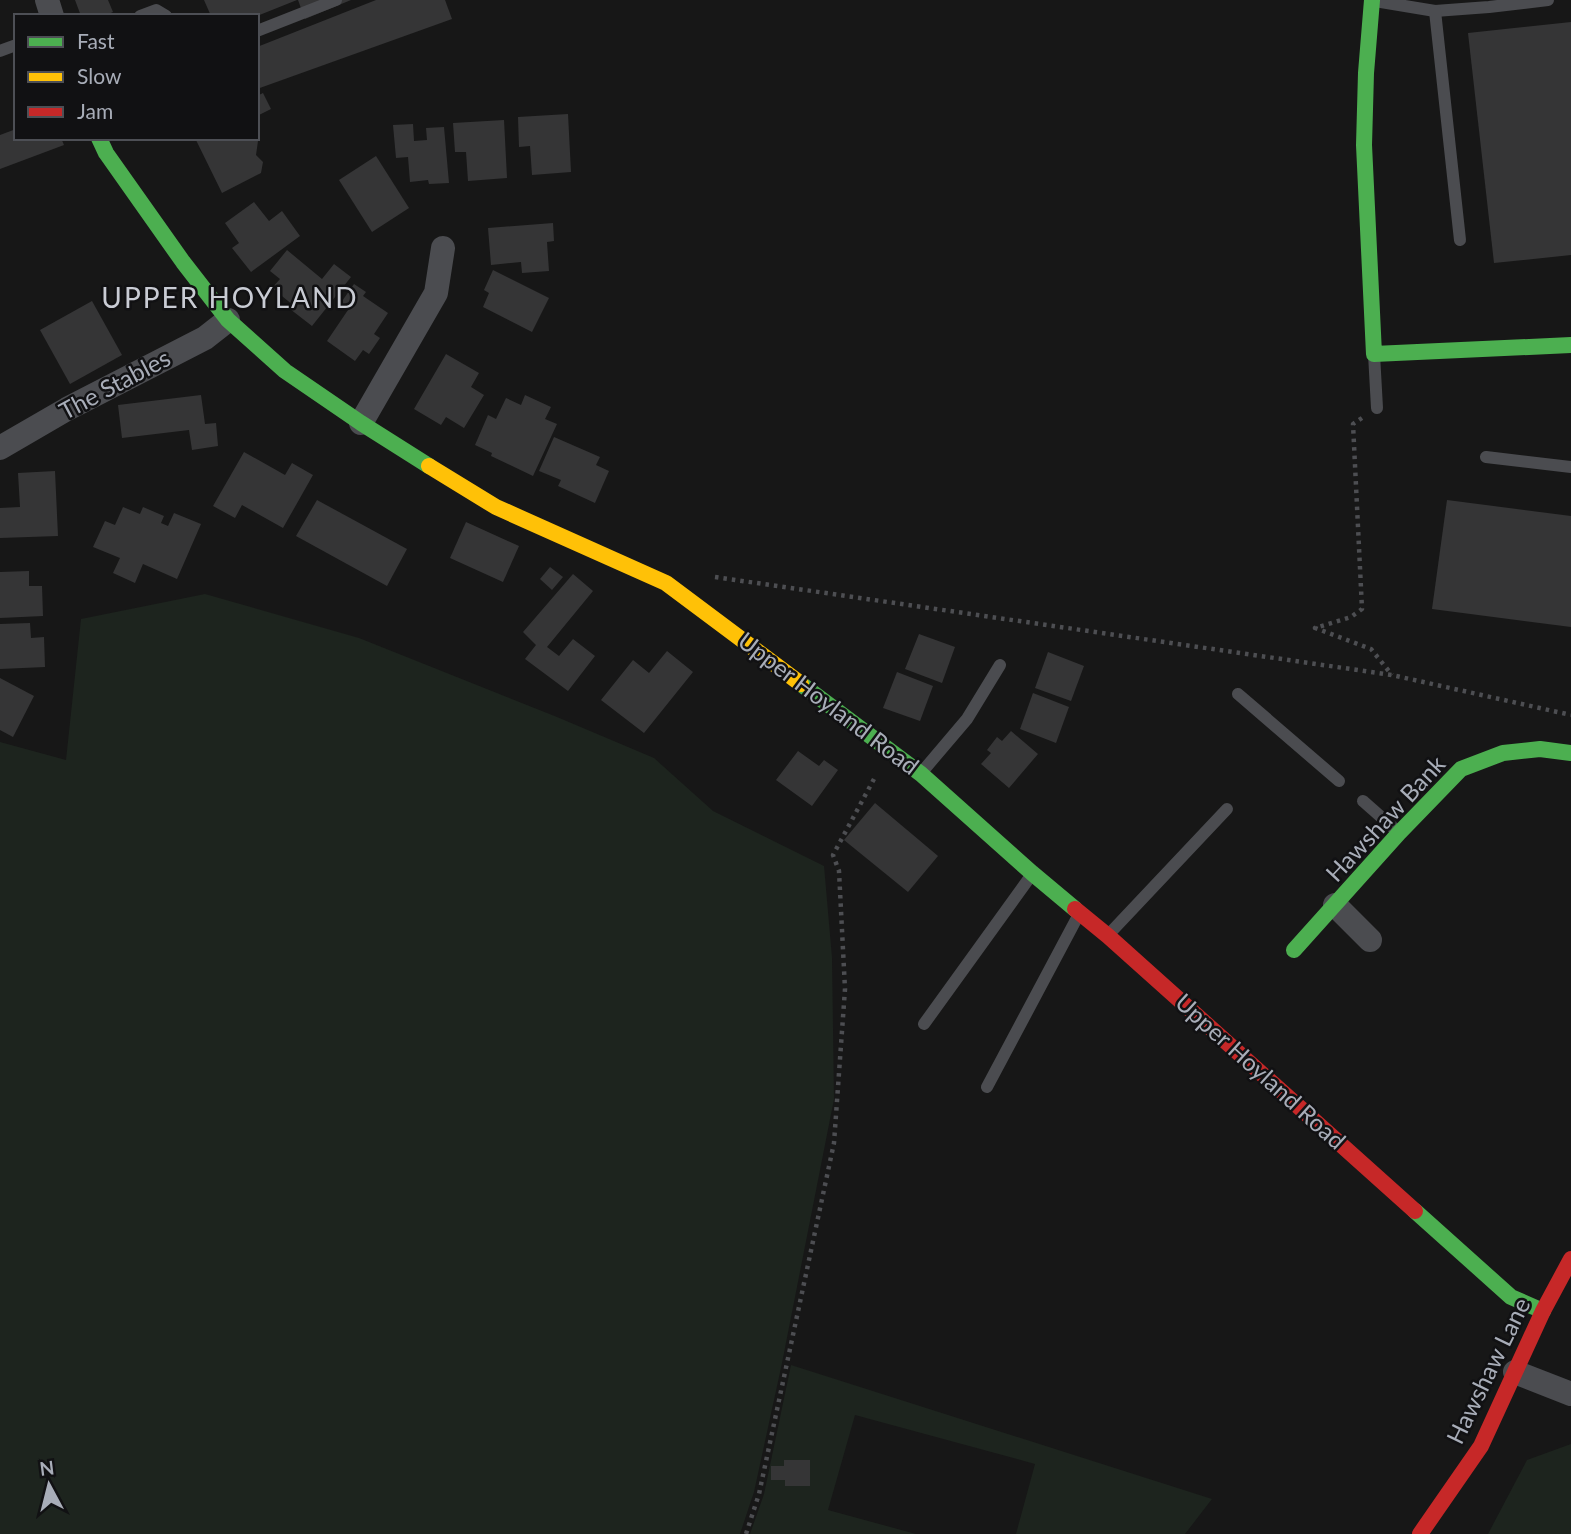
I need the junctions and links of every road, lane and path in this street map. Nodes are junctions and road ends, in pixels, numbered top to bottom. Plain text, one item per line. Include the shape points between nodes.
1 (336, 0) edge
2 (1372, 0) edge
3 (1548, 0) edge
4 (1489, 4) edge
5 (1435, 11) junction
6 (145, 14) edge
7 (163, 14) edge
8 (259, 30) edge
9 (100, 140) edge
10 (1460, 240) dead end
11 (443, 248) dead end
12 (228, 320) junction
13 (1571, 345) edge
14 (1374, 354) junction
15 (1377, 408) joint
16 (362, 423) junction
17 (0, 448) edge
18 (1486, 457) dead end
19 (1571, 467) edge
20 (666, 583) junction
21 (1000, 665) dead end
22 (1392, 675) junction
23 (1238, 694) dead end
24 (1571, 715) edge
25 (891, 751) junction
26 (1571, 753) edge
27 (921, 774) junction
28 (1339, 781) dead end
29 (1363, 801) dead end
30 (1227, 809) dead end
31 (1399, 832) junction
32 (1032, 873) junction
33 (1335, 905) junction
34 (1080, 913) junction
35 (1108, 936) junction
36 (1370, 940) dead end
37 (1294, 950) dead end
38 (924, 1024) dead end
39 (987, 1087) dead end
40 (1571, 1259) edge
41 (1543, 1311) junction
42 (1515, 1372) junction
43 (1570, 1389) edge
44 (746, 1534) edge
45 (1420, 1534) edge

1 - 8 lane
2 - 5 lane
2 - 14 street via 1364,145
3 - 4 lane
4 - 5 lane
5 - 10 lane
6 - 7 lane via 156,10
9 - 12 street, Upper Hoyland Road
11 - 16 street via 436,293
12 - 16 street, Upper Hoyland Road via 285,371
12 - 17 street, The Stables via 205,338
13 - 14 street
14 - 15 lane
15 - 22 path via 1353,424 1362,609 1315,628 1371,649
16 - 20 street, Upper Hoyland Road via 496,507
18 - 19 lane
20 - 22 path via 703,576
20 - 25 street, Upper Hoyland Road
21 - 27 lane via 967,719
22 - 24 path
23 - 28 lane
25 - 27 street, Upper Hoyland Road
25 - 44 path via 833,855 839,871 845,989 834,1143 760,1494
26 - 31 street, Hawshaw Bank via 1540,749 1503,753 1461,769
27 - 32 street, Upper Hoyland Road
29 - 31 lane
30 - 35 lane
31 - 33 street, Hawshaw Bank
32 - 34 street, Upper Hoyland Road
32 - 38 lane
33 - 36 street
33 - 37 street, Hawshaw Bank
34 - 35 street, Upper Hoyland Road
34 - 39 lane
35 - 41 street, Upper Hoyland Road via 1511,1297
40 - 41 street, Hawshaw Lane
41 - 42 street, Hawshaw Lane
42 - 43 street
42 - 45 street, Hawshaw Lane via 1481,1446

